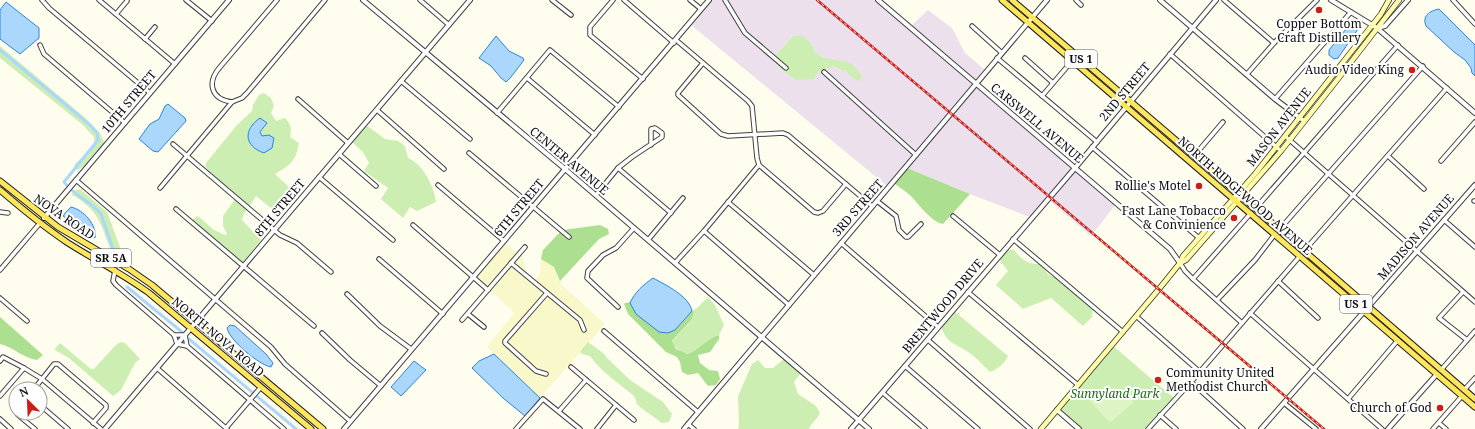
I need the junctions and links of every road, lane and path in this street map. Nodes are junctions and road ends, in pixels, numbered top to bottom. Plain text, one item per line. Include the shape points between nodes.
1 (42, 0) edge
2 (100, 0) edge
3 (186, 0) edge
4 (229, 0) edge
5 (277, 0) edge
6 (325, 0) edge
7 (363, 0) edge
8 (420, 0) edge
9 (470, 0) edge
10 (552, 0) edge
11 (613, 0) edge
12 (624, 0) edge
13 (690, 0) edge
14 (709, 0) edge
15 (725, 0) edge
16 (878, 0) edge
17 (1002, 0) edge
18 (1012, 0) edge
19 (1047, 0) edge
20 (1076, 0) edge
21 (1160, 0) edge
22 (1216, 0) edge
23 (1224, 0) edge
24 (1317, 0) edge
25 (1331, 0) edge
26 (1389, 0) edge
27 (1399, 0) edge
28 (1408, 0) edge
29 (1453, 0) edge
30 (126, 1) dead end
31 (1081, 4) dead end
32 (701, 9) junction
33 (1351, 12) junction
34 (116, 14) junction
35 (571, 16) dead end
36 (1032, 18) junction
37 (212, 21) junction
38 (1028, 22) junction
39 (1475, 24) edge
40 (449, 25) junction
41 (972, 26) dead end
42 (1375, 26) junction
43 (155, 27) dead end
44 (1193, 28) junction
45 (145, 39) junction
46 (675, 41) junction
47 (1274, 43) junction
48 (40, 45) dead end
49 (1398, 45) junction
50 (425, 52) junction
51 (1002, 53) junction
52 (1170, 54) junction
53 (998, 58) junction
54 (1025, 58) dead end
55 (1072, 61) junction
56 (703, 63) junction
57 (175, 64) junction
58 (1423, 66) junction
59 (786, 68) dead end
60 (824, 72) dead end
61 (1247, 74) junction
62 (527, 78) junction
63 (643, 79) junction
64 (401, 81) junction
65 (1053, 83) junction
66 (975, 84) junction
67 (1447, 88) junction
68 (150, 93) junction
69 (1042, 96) junction
70 (298, 99) dead end
71 (1275, 99) junction
72 (1130, 101) junction
73 (232, 102) junction
74 (1126, 106) junction
75 (619, 107) junction
76 (377, 110) junction
77 (497, 113) junction
78 (1475, 113) edge
79 (1302, 119) junction
80 (1223, 122) dead end
81 (1475, 122) edge
82 (125, 123) junction
83 (755, 134) junction
84 (594, 135) junction
85 (1287, 138) junction
86 (470, 139) dead end
87 (1097, 142) junction
88 (348, 143) junction
89 (173, 144) dead end
90 (650, 144) junction
91 (1092, 147) junction
92 (1278, 149) junction
93 (469, 153) dead end
94 (1304, 153) junction
95 (338, 154) junction
96 (916, 155) junction
97 (187, 156) junction
98 (1194, 156) junction
99 (1388, 156) junction
100 (1440, 161) dead end
101 (759, 165) junction
102 (618, 168) junction
103 (1075, 168) junction
104 (444, 169) dead end
105 (565, 169) junction
106 (1328, 174) junction
107 (319, 177) junction
108 (0, 181) edge
109 (75, 181) junction
110 (846, 184) junction
111 (0, 185) edge
112 (438, 185) dead end
113 (1475, 185) edge
114 (376, 186) dead end
115 (7, 187) junction
116 (160, 188) dead end
117 (1424, 189) dead end
118 (0, 190) edge
119 (596, 195) junction
120 (1240, 195) junction
121 (1353, 196) junction
122 (1050, 197) joint
123 (683, 198) dead end
124 (1235, 200) junction
125 (876, 201) junction
126 (728, 202) junction
127 (533, 206) junction
128 (872, 206) junction
129 (176, 209) dead end
130 (1255, 209) junction
131 (0, 212) edge
132 (8, 213) dead end
133 (671, 213) junction
134 (1251, 213) junction
135 (953, 216) dead end
136 (44, 218) junction
137 (1444, 220) junction
138 (40, 223) junction
139 (921, 224) dead end
140 (413, 225) dead end
141 (634, 228) junction
142 (274, 230) junction
143 (1279, 230) junction
144 (704, 231) junction
145 (1275, 234) junction
146 (569, 237) dead end
147 (1199, 238) junction
148 (1014, 239) junction
149 (393, 240) dead end
150 (648, 240) junction
151 (504, 241) junction
152 (841, 243) junction
153 (525, 247) dead end
154 (1475, 247) edge
155 (1417, 251) junction
156 (1302, 254) junction
157 (1000, 255) junction
158 (378, 259) dead end
159 (511, 263) junction
160 (675, 263) junction
161 (1180, 263) junction
162 (108, 266) joint
163 (243, 266) junction
164 (130, 269) junction
165 (0, 270) edge
166 (116, 270) junction
167 (331, 272) dead end
168 (814, 275) junction
169 (473, 277) junction
170 (1193, 279) junction
171 (1278, 282) junction
172 (488, 290) junction
173 (968, 292) junction
174 (1463, 292) junction
175 (547, 293) junction
176 (347, 294) dead end
177 (0, 298) edge
178 (215, 299) junction
179 (1217, 300) junction
180 (1475, 302) edge
181 (789, 305) junction
182 (618, 307) dead end
183 (1366, 309) junction
184 (442, 314) junction
185 (468, 314) junction
186 (1250, 314) junction
187 (1136, 316) junction
188 (1318, 318) dead end
189 (462, 320) dead end
190 (27, 321) dead end
191 (196, 321) junction
192 (1242, 323) junction
193 (314, 326) dead end
194 (191, 327) junction
195 (484, 327) dead end
196 (938, 327) junction
197 (584, 330) dead end
198 (604, 331) dead end
199 (1475, 331) edge
200 (1123, 332) junction
201 (322, 334) dead end
202 (185, 335) junction
203 (174, 336) junction
204 (762, 337) junction
205 (928, 340) junction
206 (1398, 340) junction
207 (1467, 340) junction
208 (177, 344) junction
209 (187, 346) junction
210 (411, 349) junction
211 (0, 361) edge
212 (905, 366) junction
213 (572, 367) dead end
214 (24, 368) junction
215 (158, 369) junction
216 (1314, 369) junction
217 (1441, 370) junction
218 (1200, 372) junction
219 (546, 374) dead end
220 (1437, 374) junction
221 (264, 378) junction
222 (1475, 378) edge
223 (42, 379) junction
224 (252, 379) junction
225 (586, 380) junction
226 (1191, 382) junction
227 (1078, 385) junction
228 (273, 386) junction
229 (381, 386) junction
230 (261, 387) junction
231 (1464, 390) junction
232 (883, 393) junction
233 (0, 396) edge
234 (1462, 396) junction
235 (1348, 399) junction
236 (1475, 399) edge
237 (251, 400) junction
238 (1284, 403) junction
239 (616, 405) junction
240 (1475, 407) edge
241 (1057, 410) junction
242 (559, 411) junction
243 (48, 412) edge
244 (698, 412) junction
245 (1160, 415) junction
246 (0, 419) edge
247 (634, 420) dead end
248 (859, 420) junction
249 (25, 421) edge
250 (350, 421) junction
251 (93, 423) junction
252 (1439, 423) junction
253 (688, 424) junction
254 (976, 428) edge
255 (11, 429) edge
256 (35, 429) edge
257 (68, 429) edge
258 (101, 429) edge
259 (105, 429) edge
260 (227, 429) edge
261 (284, 429) edge
262 (311, 429) edge
263 (323, 429) edge
264 (344, 429) edge
265 (516, 429) edge
266 (580, 429) edge
267 (597, 429) edge
268 (684, 429) edge
269 (694, 429) edge
270 (851, 429) edge
271 (869, 429) edge
272 (925, 429) edge
273 (1030, 429) edge
274 (1041, 429) edge
275 (1078, 429) edge
276 (1148, 429) edge
277 (1176, 429) edge
278 (1243, 429) edge
279 (1261, 429) edge
280 (1316, 429) edge
281 (1382, 429) edge
282 (1388, 429) edge
283 (1433, 429) edge
284 (1446, 429) edge

1 - 68 street
2 - 34 street
3 - 37 street
4 - 37 street, 10TH STREET
5 - 73 street via 212,78 216,95 220,99
6 - 73 street via 247,93
7 - 50 street, CENTER AVENUE
8 - 40 street
9 - 40 street, 8TH STREET
10 - 35 street
11 - 63 street via 590,27 590,35
12 - 46 street
13 - 32 street
14 - 32 street, 6TH STREET
15 - 59 street via 745,34
16 - 66 street, CARSWELL AVENUE
17 - 38 main road, NORTH RIDGEWOOD AVENUE / US 1
18 - 36 main road, NORTH RIDGEWOOD AVENUE / US 1
19 - 36 street, 3RD STREET
20 - 31 street
21 - 44 street
22 - 44 street, 2ND STREET
23 - 47 street
24 - 47 street
25 - 33 street
26 - 42 main road, MASON AVENUE
27 - 42 main road
28 - 42 street via 1386,25
29 - 39 street
30 - 34 street
32 - 46 street, 6TH STREET
33 - 42 street
33 - 71 street
34 - 45 street
36 - 38 street, 3RD STREET
36 - 72 main road, NORTH RIDGEWOOD AVENUE / US 1
37 - 57 street, 10TH STREET
38 - 51 street, 3RD STREET
38 - 55 main road, NORTH RIDGEWOOD AVENUE / US 1
40 - 50 street, 8TH STREET
41 - 51 street
42 - 49 street
42 - 79 main road, MASON AVENUE via 1341,75
43 - 45 street
44 - 52 street, 2ND STREET
44 - 61 street
45 - 57 street
46 - 56 street
46 - 63 street, 6TH STREET
47 - 61 street
48 - 82 street via 44,54
49 - 58 street
49 - 94 street
50 - 64 street, 8TH STREET
50 - 77 street, CENTER AVENUE
51 - 53 street, 3RD STREET
52 - 72 street, 2ND STREET
52 - 92 street
53 - 66 street, 3RD STREET
53 - 69 street
54 - 65 street
55 - 65 street
55 - 74 main road, NORTH RIDGEWOOD AVENUE / US 1
56 - 83 street via 752,106
56 - 83 street via 678,95 721,134
57 - 68 street, 10TH STREET
58 - 67 street
58 - 106 street
60 - 96 street
61 - 71 street
62 - 75 street via 550,50
62 - 77 street
62 - 84 street
63 - 75 street, 6TH STREET
64 - 76 street, 8TH STREET
64 - 86 street
65 - 69 street
66 - 96 street, 3RD STREET
66 - 103 street, CARSWELL AVENUE
67 - 78 street
67 - 99 street
68 - 82 street, 10TH STREET
69 - 87 street
70 - 88 street
71 - 79 street
72 - 74 street, 2ND STREET
72 - 98 main road, NORTH RIDGEWOOD AVENUE / US 1
73 - 97 street
74 - 87 street, 2ND STREET
74 - 124 main road, NORTH RIDGEWOOD AVENUE / US 1
75 - 84 street, 6TH STREET
76 - 88 street, 8TH STREET
76 - 104 street
77 - 105 street, CENTER AVENUE
79 - 85 main road, MASON AVENUE
80 - 98 street
81 - 100 street
82 - 109 street, 10TH STREET
83 - 101 street
83 - 110 street via 779,132 788,135
84 - 105 street, 6TH STREET
85 - 92 main road, MASON AVENUE
85 - 94 street
87 - 91 street, 2ND STREET
88 - 95 street, 8TH STREET
89 - 97 street
90 - 90 street via 662,137 659,130 651,129
90 - 102 street
91 - 103 street, 2ND STREET
91 - 147 street
92 - 120 main road, MASON AVENUE
93 - 127 street
94 - 106 street
94 - 130 street
95 - 107 street, 8TH STREET
95 - 114 street
96 - 125 street, 3RD STREET
97 - 116 street
97 - 142 street
98 - 120 main road, NORTH RIDGEWOOD AVENUE / US 1
99 - 117 street
99 - 121 street
101 - 110 street via 818,213 823,211
101 - 126 street
102 - 119 street
102 - 133 street
103 - 122 street, 2ND STREET
103 - 161 street, CARSWELL AVENUE via 1170,248
105 - 119 street, CENTER AVENUE
105 - 127 street, 6TH STREET
106 - 121 street
106 - 143 street
107 - 142 street, 8TH STREET
107 - 149 street
108 - 115 main road, NOVA ROAD / SR 5A
109 - 136 street, 10TH STREET
109 - 178 street
110 - 128 street
111 - 115 main road
112 - 151 street
113 - 137 street, MADISON AVENUE
115 - 136 main road, NOVA ROAD / SR 5A
118 - 138 main road, NOVA ROAD / SR 5A
119 - 141 street, CENTER AVENUE
120 - 124 main road, MASON AVENUE
120 - 130 main road, NORTH RIDGEWOOD AVENUE / US 1
121 - 155 street
121 - 156 street
122 - 148 street, BRENTWOOD DRIVE
123 - 133 street
124 - 134 main road, NORTH RIDGEWOOD AVENUE / US 1
124 - 147 main road, MASON AVENUE
124 - 161 main road, MASON AVENUE via 1186,260
125 - 128 street, 3RD STREET
125 - 139 street via 896,216 899,230 906,237
126 - 144 street
126 - 168 street
127 - 146 street
127 - 151 street, 6TH STREET
128 - 152 street, 3RD STREET
129 - 163 street
130 - 143 main road, NORTH RIDGEWOOD AVENUE / US 1
131 - 132 street
133 - 150 street
134 - 145 main road, NORTH RIDGEWOOD AVENUE / US 1
134 - 170 street
135 - 157 street
136 - 164 main road, NOVA ROAD / SR 5A
137 - 154 street
137 - 155 street, MADISON AVENUE
138 - 162 main road, NOVA ROAD / SR 5A
138 - 165 street
140 - 169 street
141 - 150 street, CENTER AVENUE
141 - 182 street via 616,248 603,255 588,271 587,278
142 - 163 street, 8TH STREET
142 - 167 street via 297,243
143 - 156 main road, NORTH RIDGEWOOD AVENUE / US 1
144 - 160 street
144 - 181 street
145 - 156 main road, NORTH RIDGEWOOD AVENUE / US 1
145 - 179 street via 1255,260
147 - 161 main road, MASON AVENUE via 1182,256
148 - 157 street, BRENTWOOD DRIVE
148 - 200 street
150 - 160 street, CENTER AVENUE
151 - 169 street, 6TH STREET
152 - 168 street, 3RD STREET
152 - 196 street
153 - 159 street
155 - 174 street
155 - 183 street, MADISON AVENUE
156 - 171 street
156 - 183 main road, NORTH RIDGEWOOD AVENUE / US 1
157 - 173 street, BRENTWOOD DRIVE
158 - 184 street
159 - 172 street
159 - 175 street
160 - 204 street, CENTER AVENUE
161 - 170 street
161 - 187 main road, MASON AVENUE
162 - 166 main road, NORTH NOVA ROAD / SR 5A
163 - 178 street, 8TH STREET
163 - 193 street
164 - 166 main road
164 - 191 main road, NOVA ROAD / SR 5A
166 - 194 main road, NORTH NOVA ROAD / SR 5A
166 - 203 street via 113,281 116,286
168 - 181 street, 3RD STREET
169 - 172 street
169 - 184 street, 6TH STREET
170 - 179 street
171 - 186 street
171 - 188 street
172 - 185 street
173 - 196 street, BRENTWOOD DRIVE
173 - 227 street
174 - 180 street
174 - 207 street via 1439,318
175 - 197 street via 580,320
175 - 219 street via 505,341 536,371
176 - 210 street via 380,326
177 - 190 street
178 - 191 street, 8TH STREET
178 - 250 street via 270,346 285,364
179 - 192 street
181 - 204 street, 3RD STREET
183 - 206 main road, NORTH RIDGEWOOD AVENUE / US 1
183 - 216 street, MADISON AVENUE
183 - 217 main road, NORTH RIDGEWOOD AVENUE / US 1
184 - 210 street, 6TH STREET
185 - 189 street
185 - 195 street
186 - 192 street
186 - 216 street
187 - 200 main road, MASON AVENUE
187 - 218 street
191 - 194 street, 8TH STREET
191 - 221 main road, NORTH NOVA ROAD / SR 5A
192 - 218 street
194 - 202 street, 8TH STREET
194 - 224 main road, NORTH NOVA ROAD / SR 5A
196 - 205 street, BRENTWOOD DRIVE
198 - 244 street
199 - 207 street
200 - 227 main road, MASON AVENUE
201 - 229 street
202 - 203 street
202 - 208 street, 8TH STREET
202 - 209 street
203 - 208 street
204 - 244 street, 3RD STREET
204 - 248 street, CENTER AVENUE
205 - 212 street, BRENTWOOD DRIVE
205 - 273 street
206 - 220 main road, NORTH RIDGEWOOD AVENUE / US 1
206 - 235 street
207 - 217 street
208 - 209 street
208 - 215 street, 8TH STREET
209 - 237 street
210 - 229 street, 6TH STREET
211 - 214 street via 3,357
212 - 232 street, BRENTWOOD DRIVE
212 - 254 street
213 - 225 street
214 - 223 street
214 - 233 street
215 - 259 street, 8TH STREET
215 - 260 street
216 - 235 street
216 - 238 street, MADISON AVENUE
217 - 231 main road, NORTH RIDGEWOOD AVENUE / US 1
218 - 226 street
220 - 234 main road, NORTH RIDGEWOOD AVENUE / US 1
220 - 282 street
221 - 224 main road
221 - 228 main road, NORTH NOVA ROAD / SR 5A
222 - 231 street
223 - 251 street
223 - 251 street via 54,364 58,364 70,374 106,406
224 - 230 main road, NORTH NOVA ROAD / SR 5A
225 - 239 street
225 - 242 street
226 - 245 street
226 - 278 street
227 - 241 main road, MASON AVENUE
228 - 230 main road
228 - 263 main road, NORTH NOVA ROAD / SR 5A
229 - 250 street, 6TH STREET
230 - 237 street
230 - 262 main road, NORTH NOVA ROAD / SR 5A
231 - 236 main road, NORTH RIDGEWOOD AVENUE / US 1
232 - 248 street, BRENTWOOD DRIVE
232 - 272 street
234 - 240 main road, NORTH RIDGEWOOD AVENUE / US 1
234 - 252 street
235 - 281 street
237 - 260 street
237 - 261 street
238 - 279 street, MADISON AVENUE
238 - 280 street
239 - 247 street
239 - 267 street
241 - 274 main road, MASON AVENUE
241 - 275 street
242 - 265 street via 542,399
242 - 266 street
243 - 257 street
244 - 253 street, 3RD STREET
245 - 276 street
245 - 277 street
246 - 255 street
248 - 270 street, BRENTWOOD DRIVE
248 - 271 street, CENTER AVENUE
249 - 256 street
250 - 264 street, 6TH STREET
251 - 258 street
252 - 283 street
252 - 284 street
253 - 268 street, 3RD STREET
253 - 269 street

